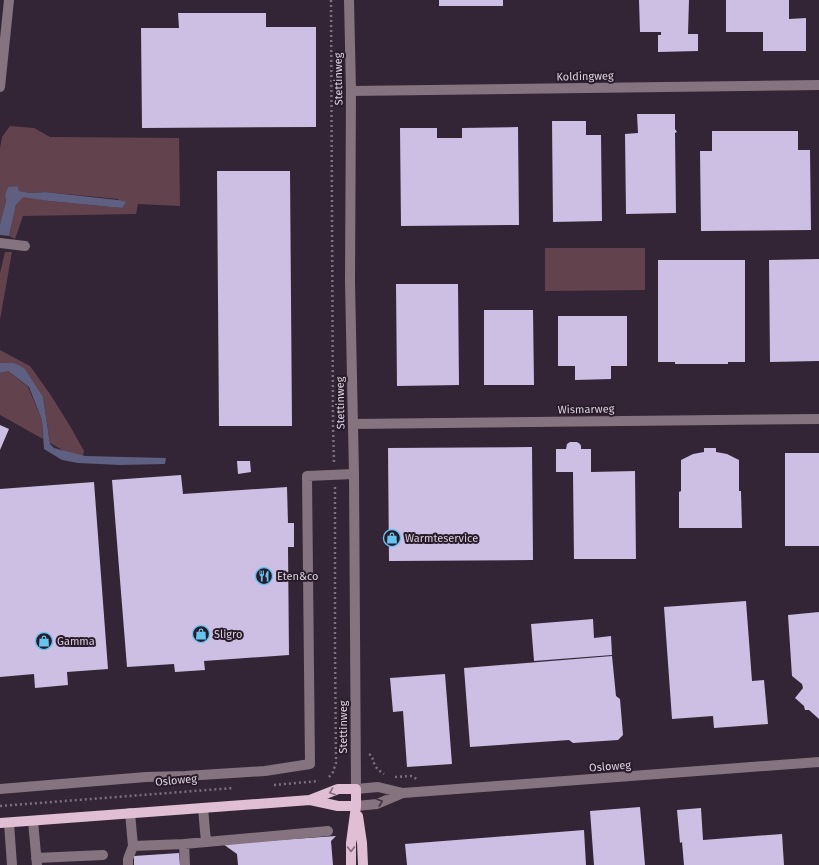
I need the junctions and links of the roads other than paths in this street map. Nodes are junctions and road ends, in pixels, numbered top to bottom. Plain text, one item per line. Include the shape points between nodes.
1 (9, 0) edge
2 (349, 0) edge
3 (819, 85) edge
4 (0, 87) edge
5 (350, 91) junction
6 (0, 243) edge
7 (25, 246) dead end
8 (819, 419) edge
9 (353, 424) junction
10 (354, 474) junction
11 (819, 762) edge
12 (0, 789) edge
13 (356, 789) junction
14 (403, 793) junction
15 (310, 800) junction
16 (356, 806) junction
17 (203, 808) junction
18 (130, 813) junction
19 (33, 821) junction
20 (5, 823) edge
21 (328, 831) dead end
22 (206, 842) junction
23 (184, 844) junction
24 (133, 846) junction
25 (103, 855) dead end
26 (36, 862) edge
27 (12, 865) edge
28 (128, 865) edge
29 (185, 865) edge
30 (351, 865) edge
31 (363, 865) edge

1 - 4 street
2 - 5 street, Stettinweg
3 - 5 street, Koldingweg
5 - 9 street, Stettinweg
6 - 7 street
8 - 9 street, Wismarweg
9 - 10 street, Stettinweg
10 - 12 street via 307,476 310,764 265,770
10 - 13 street, Stettinweg
11 - 14 street, Osloweg
13 - 14 street, Osloweg via 378,787
13 -> 15 main road, Osloweg via 338,789
13 - 16 main road, Stettinweg
16 -> 14 street, Osloweg via 377,804
15 - 16 main road, Osloweg via 338,806
15 - 17 main road, Osloweg
16 -> 30 main road, Stettinweg
16 - 31 main road, Stettinweg
17 - 18 main road, Osloweg
17 - 22 street
18 - 19 main road, Osloweg
18 - 24 street
19 - 20 main road, Osloweg
19 - 26 street
20 - 27 street
21 - 22 street
22 - 23 street
23 - 24 street
23 - 29 street
24 - 28 street
25 - 26 street

